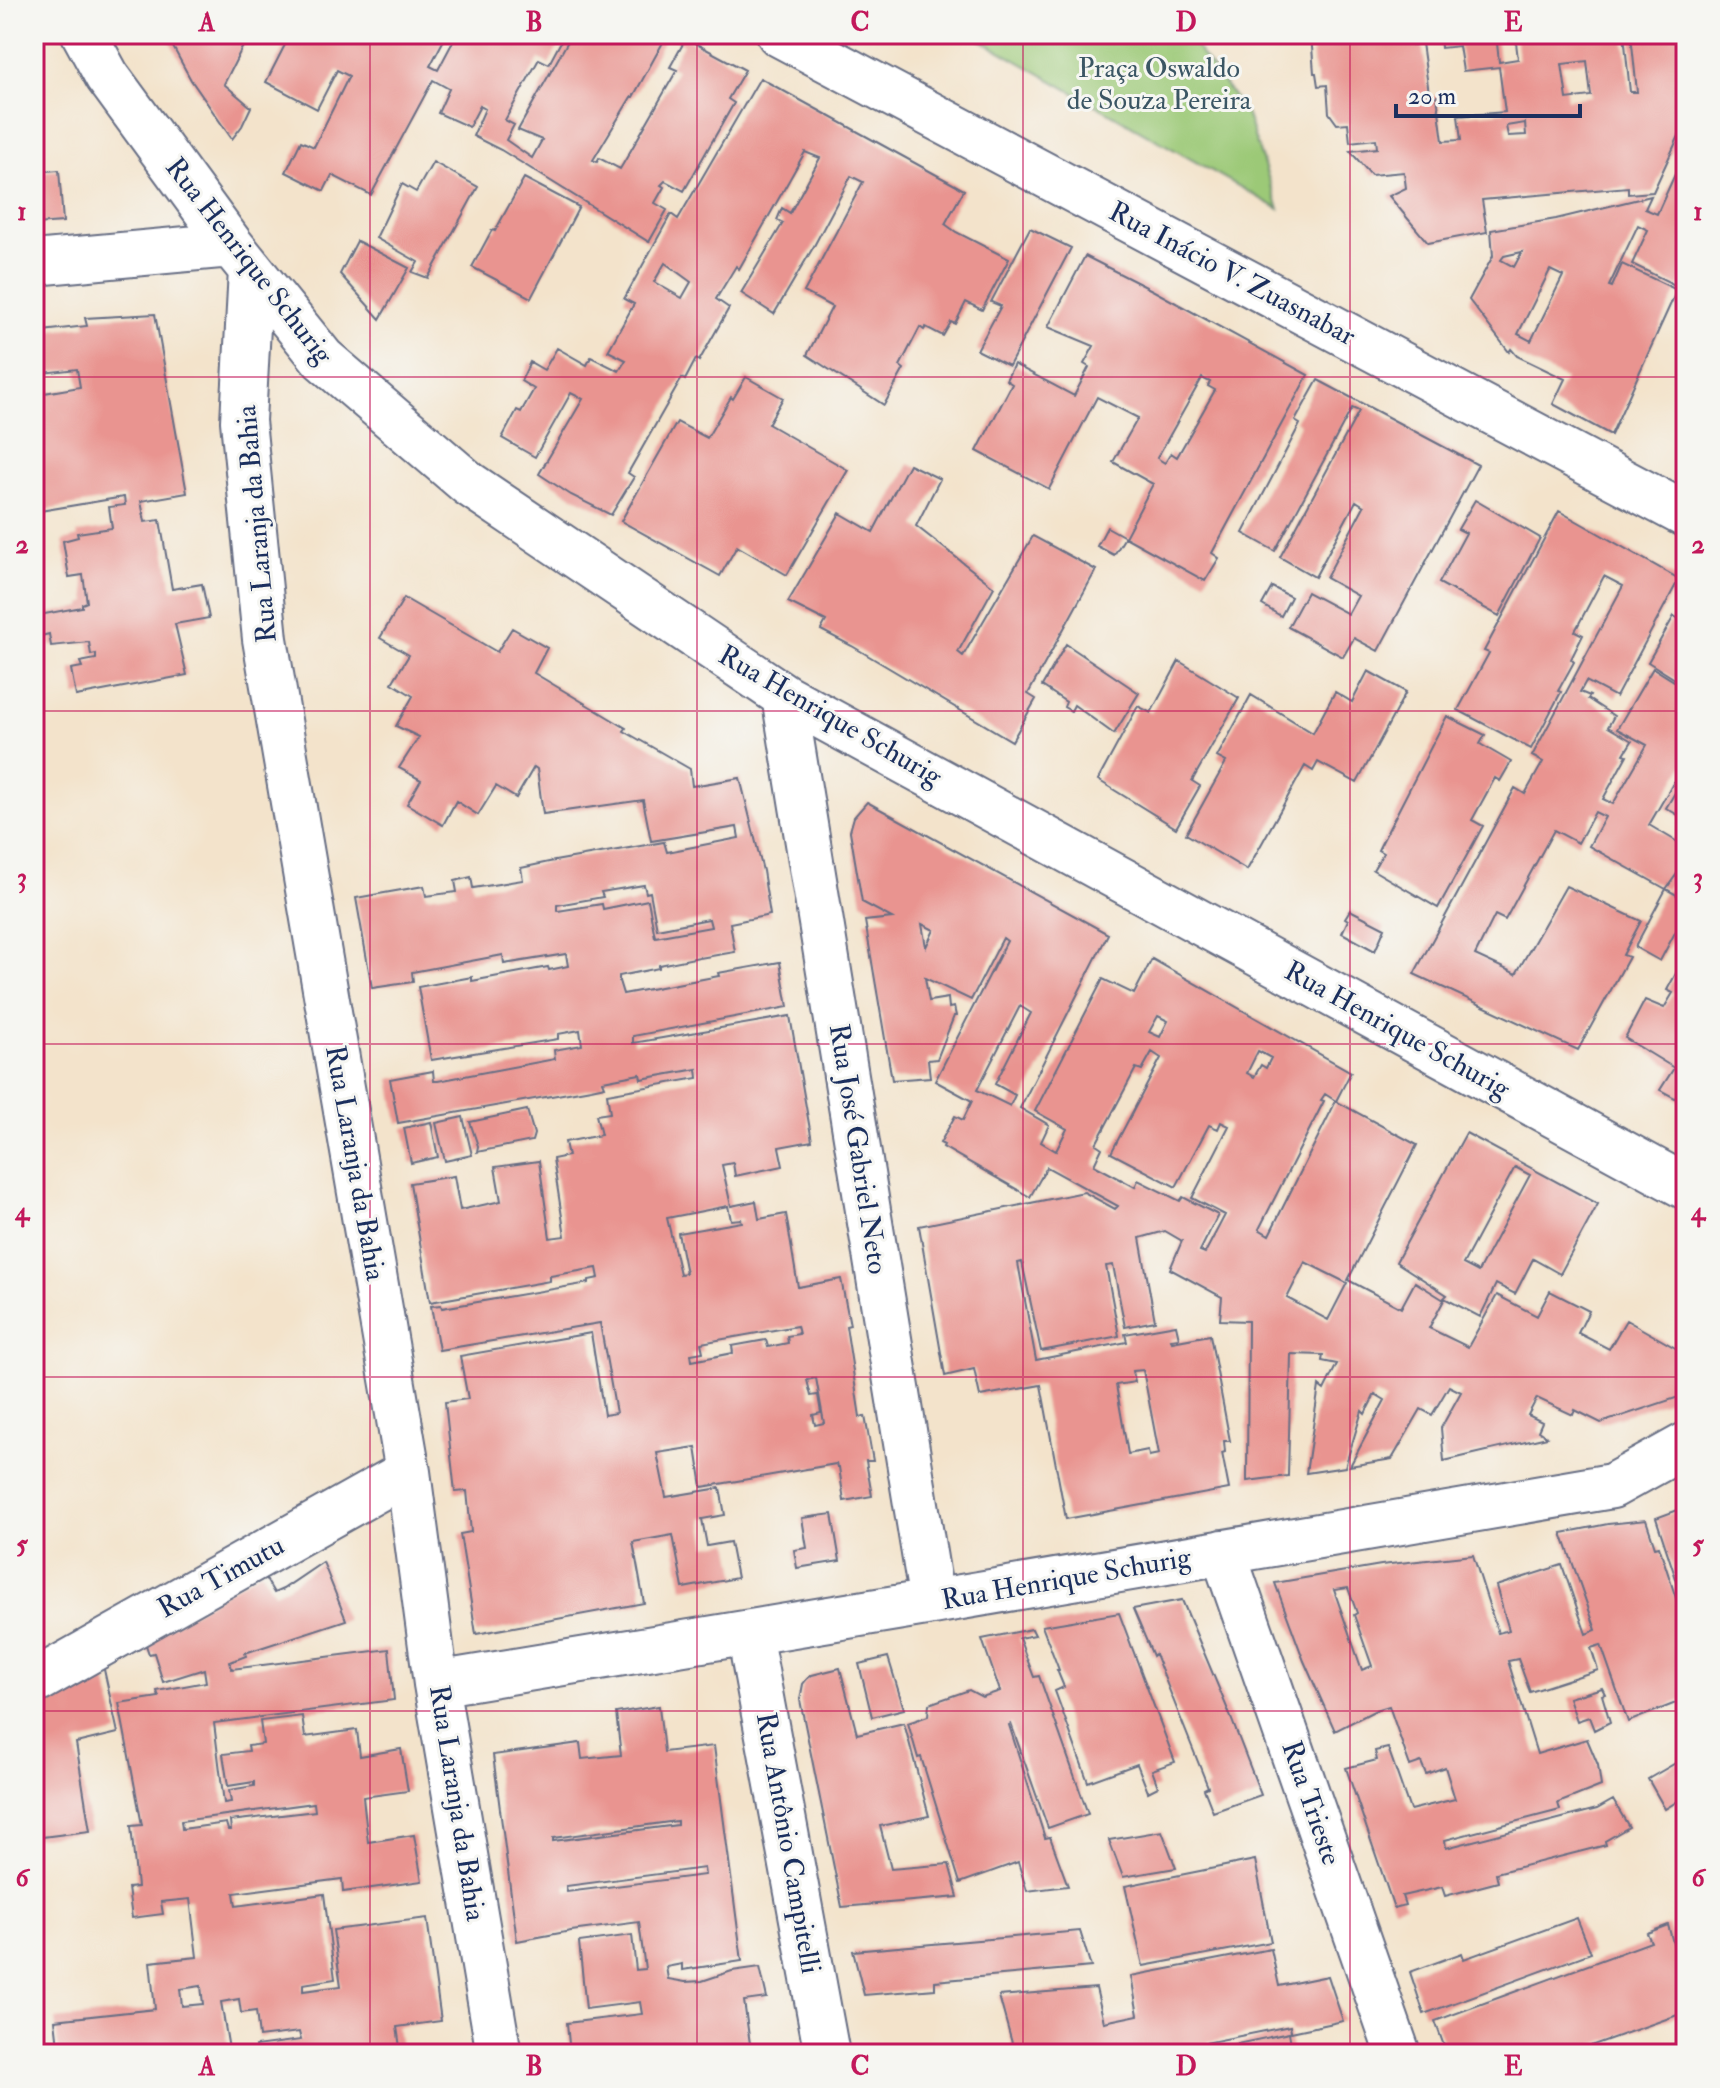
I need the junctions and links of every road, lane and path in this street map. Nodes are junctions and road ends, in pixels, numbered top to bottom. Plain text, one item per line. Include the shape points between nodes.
1 (84, 34) edge
2 (779, 34) edge
3 (241, 258) junction
4 (34, 263) edge
5 (1686, 515) edge
6 (784, 696) junction
7 (1686, 1187) edge
8 (1686, 1445) edge
9 (408, 1472) junction
10 (1223, 1552) junction
11 (932, 1602) junction
12 (749, 1633) junction
13 (34, 1682) edge
14 (436, 1684) junction
15 (499, 2054) edge
16 (827, 2054) edge
17 (1398, 2054) edge

1 - 3 street, Rua Henrique Schurig via 107,76
2 - 5 street, Rua Inácio V. Zuasnabar
3 - 4 street
3 - 6 street, Rua Henrique Schurig via 323,359 469,484
3 - 9 street, Rua Laranja da Bahia via 243,421 265,639
6 - 7 street, Rua Henrique Schurig
6 - 11 street, Rua José Gabriel Neto
8 - 10 street, Rua Henrique Schurig via 1612,1486
9 - 13 street, Rua Timutu
9 - 14 street, Rua Laranja da Bahia
10 - 11 street, Rua Henrique Schurig
10 - 17 street, Rua Trieste
11 - 12 street, Rua Henrique Schurig
12 - 14 street, Rua Henrique Schurig
12 - 16 street, Rua Antônio Campitelli
14 - 15 street, Rua Laranja da Bahia

